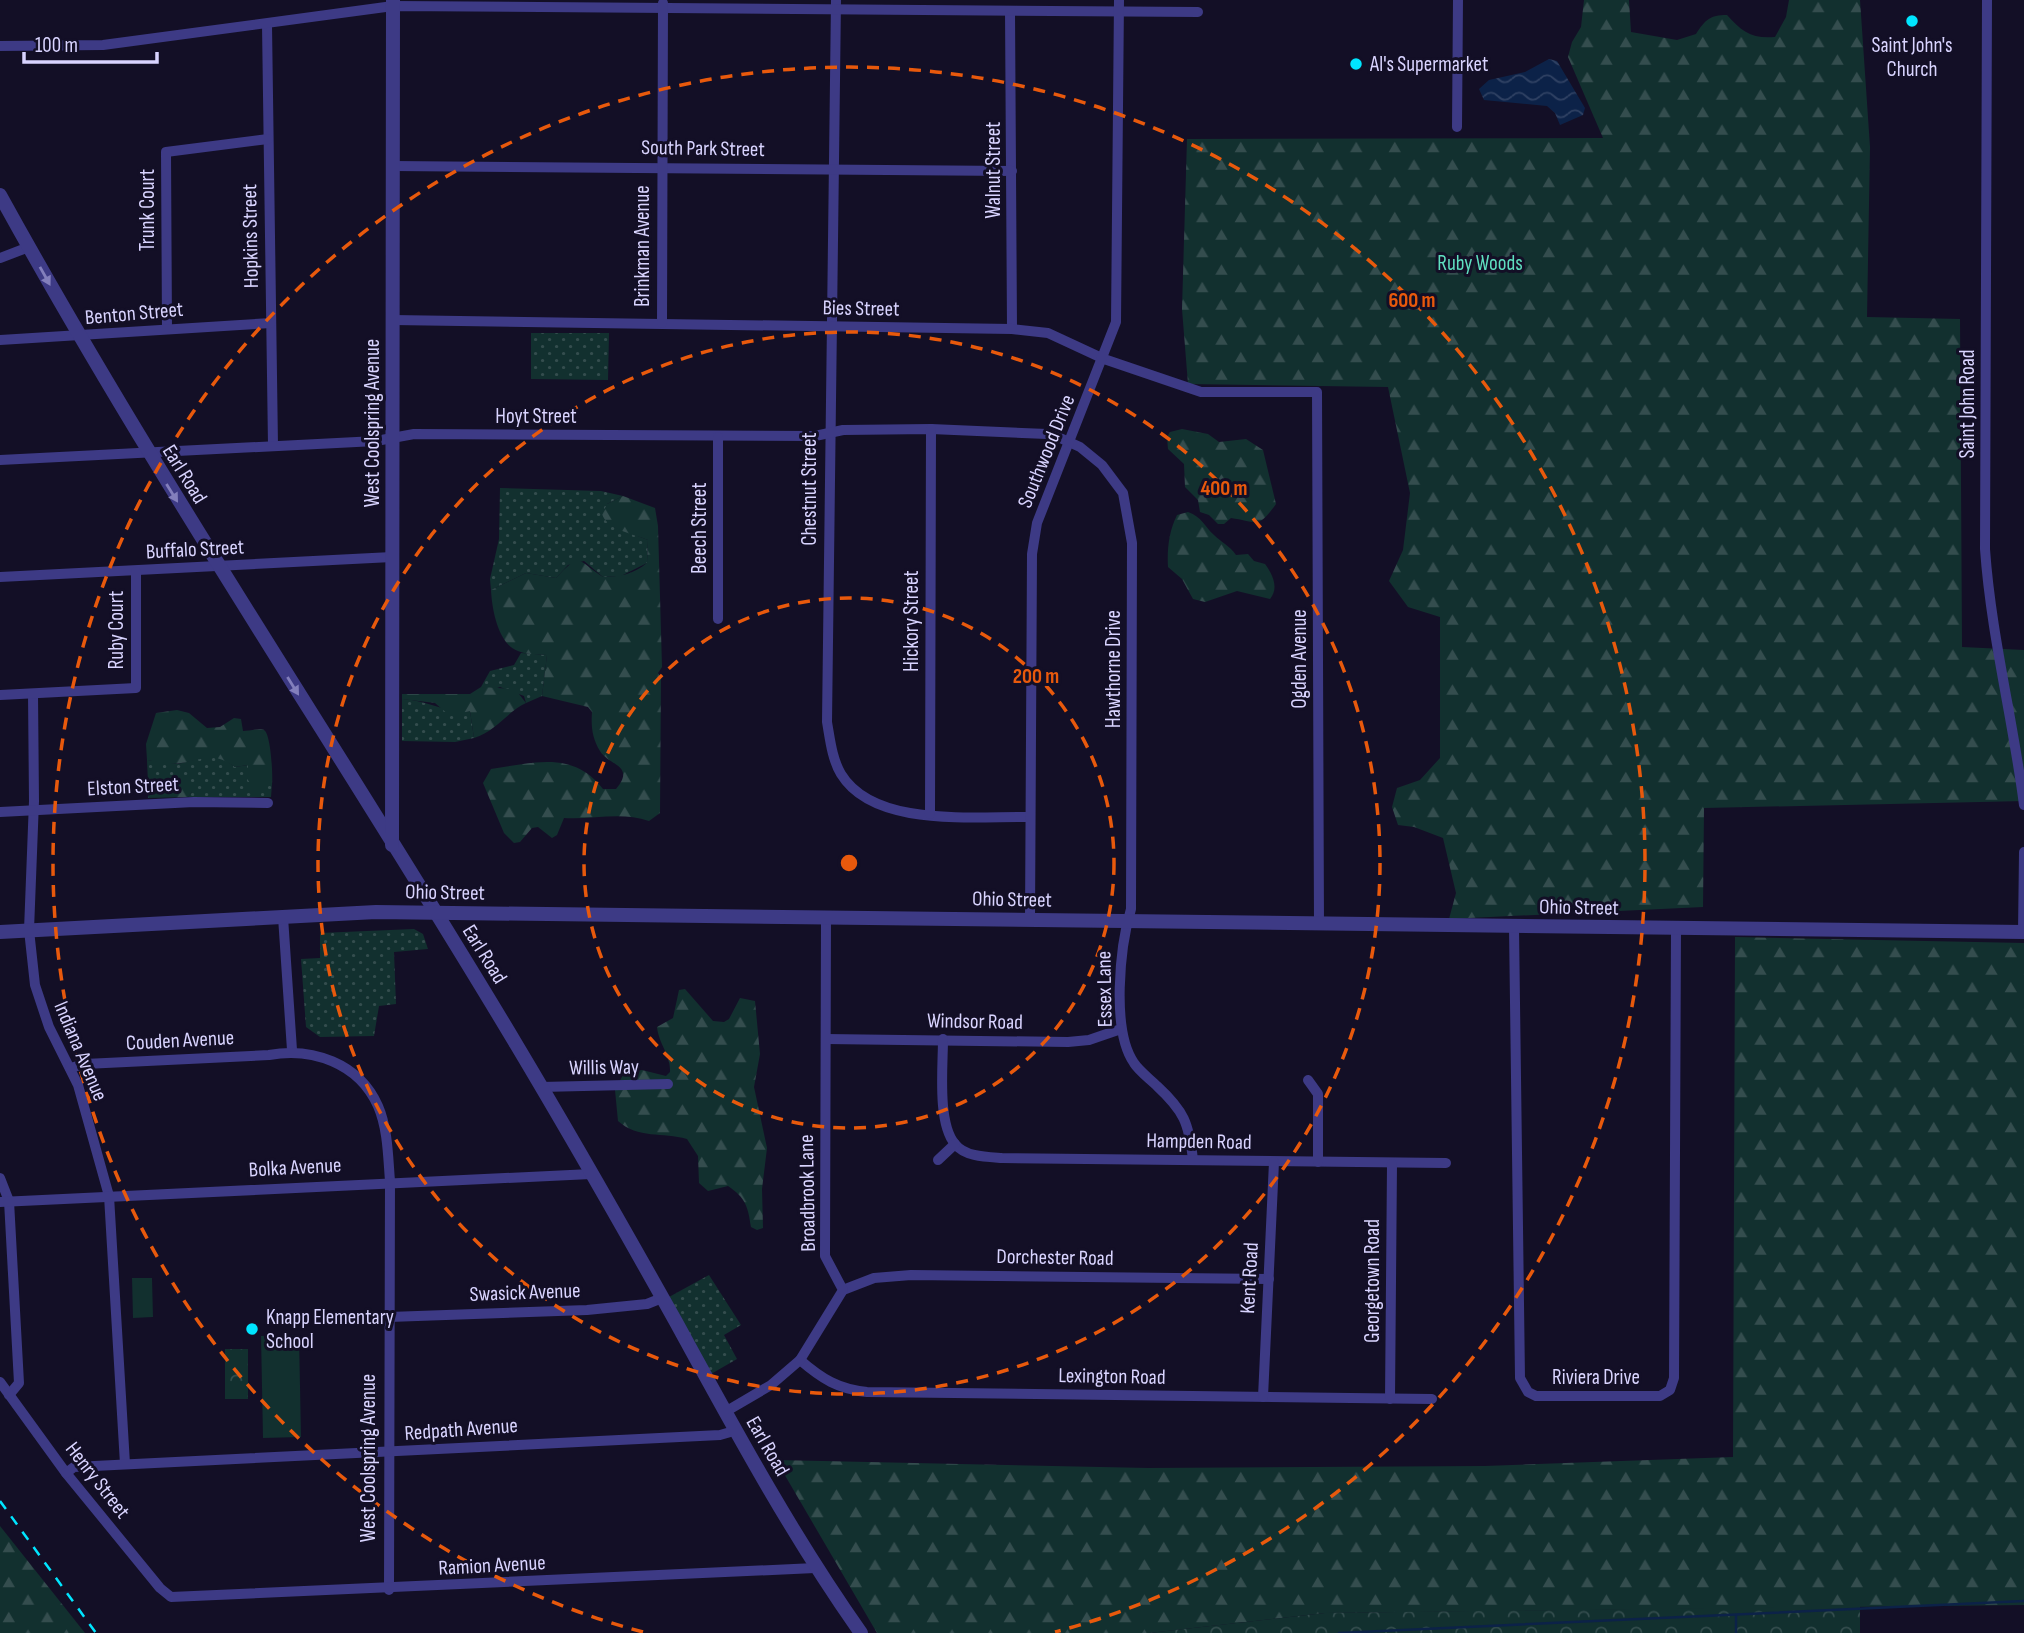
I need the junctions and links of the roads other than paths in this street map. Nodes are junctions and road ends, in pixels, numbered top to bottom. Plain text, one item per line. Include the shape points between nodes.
1 (1458, 0) edge
2 (1987, 0) edge
3 (393, 3) edge
4 (663, 4) edge
5 (835, 4) edge
6 (1119, 5) edge
7 (1010, 11) junction
8 (1198, 12) dead end
9 (267, 25) junction
10 (0, 46) edge
11 (1457, 127) dead end
12 (268, 139) junction
13 (393, 166) junction
14 (661, 166) junction
15 (835, 169) junction
16 (1012, 171) junction
17 (0, 195) edge
18 (29, 247) junction
19 (0, 258) edge
20 (393, 320) junction
21 (271, 323) junction
22 (662, 323) junction
23 (832, 327) junction
24 (167, 329) junction
25 (1012, 329) junction
26 (78, 337) junction
27 (0, 340) edge
28 (1104, 359) junction
29 (1317, 392) joint
30 (931, 429) junction
31 (828, 433) junction
32 (394, 437) junction
33 (718, 437) junction
34 (1070, 442) junction
35 (273, 446) junction
36 (148, 453) junction
37 (0, 460) edge
38 (393, 557) junction
39 (218, 568) junction
40 (136, 572) junction
41 (0, 578) edge
42 (718, 619) dead end
43 (33, 694) junction
44 (0, 695) edge
45 (268, 803) dead end
46 (2024, 805) edge
47 (33, 811) junction
48 (0, 813) edge
49 (930, 814) junction
50 (1029, 817) junction
51 (392, 845) junction
52 (2024, 852) edge
53 (435, 913) junction
54 (283, 917) junction
55 (826, 918) junction
56 (1030, 920) junction
57 (1127, 920) junction
58 (1319, 925) junction
59 (1514, 927) junction
60 (1676, 929) junction
61 (29, 930) junction
62 (0, 932) edge
63 (2024, 932) edge
64 (1121, 1029) junction
65 (826, 1039) junction
66 (943, 1040) junction
67 (292, 1050) junction
68 (70, 1068) junction
69 (1308, 1080) dead end
70 (668, 1084) dead end
71 (541, 1087) junction
72 (955, 1144) junction
73 (938, 1160) dead end
74 (1193, 1160) junction
75 (1273, 1162) junction
76 (1318, 1162) junction
77 (1446, 1163) dead end
78 (1392, 1164) junction
79 (591, 1174) junction
80 (0, 1178) edge
81 (390, 1181) junction
82 (109, 1196) junction
83 (4, 1201) edge
84 (1269, 1279) junction
85 (843, 1290) junction
86 (662, 1298) junction
87 (389, 1317) junction
88 (800, 1360) junction
89 (0, 1382) edge
90 (9, 1395) junction
91 (1263, 1397) junction
92 (1390, 1398) junction
93 (1432, 1398) dead end
94 (726, 1412) junction
95 (734, 1431) junction
96 (389, 1453) junction
97 (125, 1464) junction
98 (66, 1472) junction
99 (815, 1568) junction
100 (389, 1590) junction
101 (171, 1598) joint
102 (861, 1633) edge

1 - 11 street
2 - 46 street, Saint John Road via 1985,549 1988,594
3 - 4 street
3 - 9 street
3 - 13 street, West Coolspring Avenue
4 - 5 street
4 - 14 street, Brinkman Avenue
5 - 7 street
5 - 15 street, Chestnut Street
6 - 7 street
6 - 8 street
6 - 28 street, Southwood Drive via 1118,304
7 - 16 street, Walnut Street
9 - 10 street via 103,45
9 - 12 street, Hopkins Street
12 - 21 street, Hopkins Street
12 - 24 street, Trunk Court via 166,152
13 - 14 street, South Park Street
13 - 20 street, West Coolspring Avenue
14 - 15 street, South Park Street
14 - 22 street, Brinkman Avenue
15 - 16 street, South Park Street
15 - 23 street, Chestnut Street
16 - 25 street, Walnut Street
17 - 18 street, Earl Road
18 - 19 street
18 -> 26 street, Earl Road
20 - 22 street, Bies Street
20 - 32 street, West Coolspring Avenue
21 - 24 street, Benton Street
21 - 35 street, Hopkins Street
22 - 23 street, Bies Street
23 - 25 street, Bies Street
23 - 31 street, Chestnut Street
24 - 26 street, Benton Street
25 - 28 street, Bies Street via 1048,333
26 - 27 street, Benton Street
26 - 36 street, Earl Road
28 - 29 street, Bies Street via 1201,392
28 - 34 street, Southwood Drive
29 - 58 street, Ogden Avenue
30 - 31 street, Hoyt Street
30 - 34 street, Hoyt Street via 1047,434
30 - 49 street, Hickory Street
31 - 33 street, Hoyt Street
31 - 49 street, Chestnut Street via 827,722 831,745 840,773 861,797 892,810
32 - 33 street, Hoyt Street
32 - 35 street, Hoyt Street
32 - 38 street, West Coolspring Avenue
33 - 42 street, Beech Street
34 - 50 street, Southwood Drive via 1037,523 1032,554
34 - 57 street, Hawthorne Drive via 1102,465 1123,493 1130,518 1131,882
35 - 36 street, Hoyt Street
36 - 37 street, Hoyt Street
36 -> 39 street, Earl Road
38 - 39 street, Buffalo Street
38 - 51 street, West Coolspring Avenue
39 - 40 street, Buffalo Street
39 -> 51 street, Earl Road
40 - 41 street, Buffalo Street
40 - 43 street, Ruby Court via 136,688
43 - 44 street
43 - 47 street, Indiana Avenue
45 - 47 street, Elston Street via 194,802
47 - 48 street, Elston Street
47 - 61 street, Indiana Avenue
49 - 50 street, Chestnut Street
50 - 56 street, Southwood Drive
51 - 53 street, Earl Road
52 - 63 street
53 - 54 street, Ohio Street
53 - 55 street, Ohio Street
53 - 71 street, Earl Road
54 - 61 street, Ohio Street
54 - 67 street
55 - 56 street, Ohio Street
55 - 65 street, Broadbrook Lane
56 - 57 street, Ohio Street
57 - 58 street, Ohio Street
57 - 64 street, Essex Lane
58 - 59 street, Ohio Street
59 - 60 street, Ohio Street
59 - 60 street, Riviera Drive via 1520,1378 1536,1396 1660,1396 1670,1390 1674,1364
60 - 63 street, Ohio Street
61 - 62 street, Ohio Street
61 - 68 street, Indiana Avenue via 38,1000
64 - 66 street, Windsor Road via 1068,1042
64 - 74 street, Essex Lane via 1133,1063 1175,1102 1190,1126
65 - 66 street, Windsor Road
65 - 85 street, Broadbrook Lane via 825,1256
66 - 72 street via 943,1108
67 - 68 street, Couden Avenue
67 - 81 street, West Coolspring Avenue via 338,1063 363,1082 378,1106
68 - 82 street, Indiana Avenue
69 - 76 street via 1318,1094
70 - 71 street, Willis Way
71 - 79 street, Earl Road
72 - 73 street
72 - 74 street, Hampden Road via 984,1157
74 - 75 street, Hampden Road
75 - 76 street, Hampden Road
75 - 84 street, Kent Road
76 - 78 street, Hampden Road
77 - 78 street, Hampden Road
78 - 92 street, Georgetown Road
79 - 81 street, Bolka Avenue
79 - 86 street, Earl Road
80 - 83 street
81 - 82 street, Bolka Avenue
81 - 87 street, West Coolspring Avenue
82 - 83 street, Bolka Avenue
82 - 97 street, Indiana Avenue
83 - 90 street via 19,1383
84 - 85 street, Dorchester Road via 911,1275 874,1278
84 - 91 street, Kent Road
85 - 88 street
86 - 87 street, Swasick Avenue via 647,1304 587,1310
86 - 94 street, Earl Road
87 - 96 street, West Coolspring Avenue
88 - 91 street, Lexington Road via 841,1389 867,1392
88 - 94 street via 771,1385
89 - 90 street, Henry Street
90 - 98 street, Henry Street
91 - 92 street, Lexington Road
92 - 93 street, Lexington Road
94 - 95 street, Earl Road
95 - 96 street, Redpath Avenue
95 - 99 street, Earl Road
96 - 97 street, Redpath Avenue
96 - 100 street, West Coolspring Avenue
97 - 98 street, Redpath Avenue via 74,1467
98 - 101 street, Henry Street
99 - 100 street, Ramion Avenue
99 - 102 street, Earl Road
100 - 101 street, Ramion Avenue

